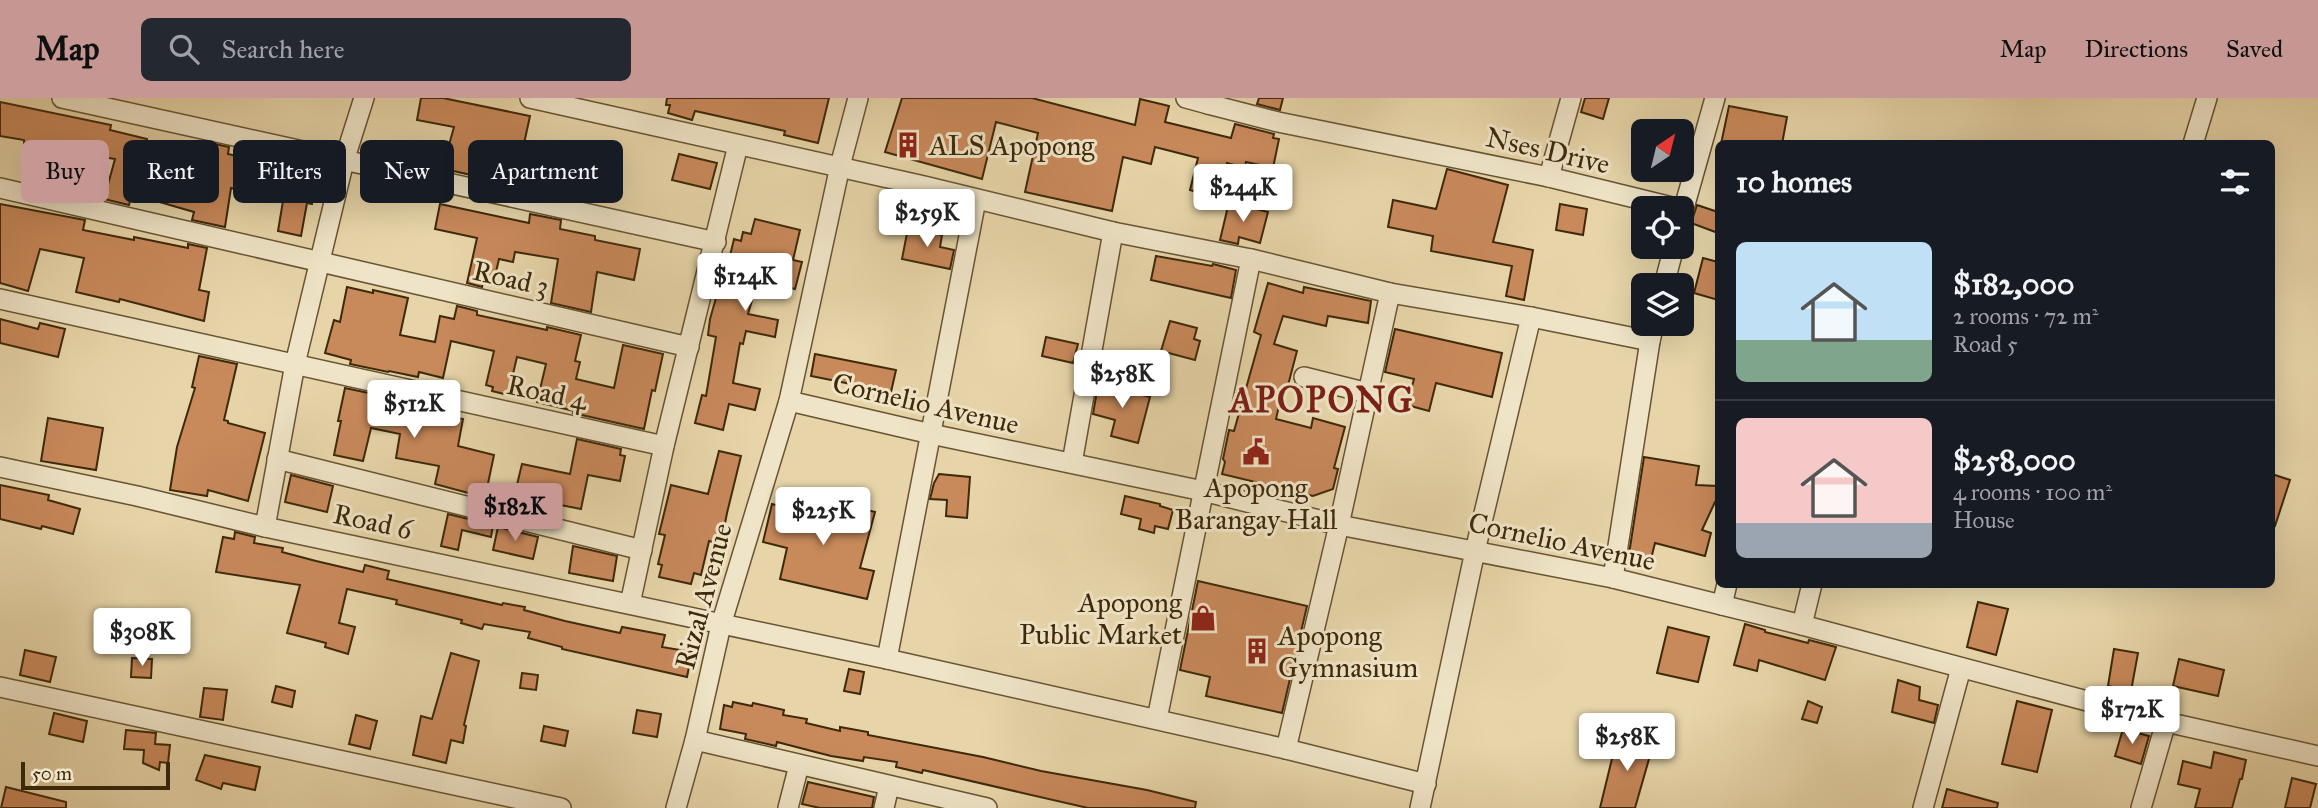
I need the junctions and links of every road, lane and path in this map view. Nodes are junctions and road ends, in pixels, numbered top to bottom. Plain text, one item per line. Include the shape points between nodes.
1 (62, 98) edge
2 (364, 98) edge
3 (530, 98) edge
4 (858, 98) edge
5 (1186, 98) edge
6 (1571, 98) edge
7 (1715, 98) edge
8 (2207, 98) edge
9 (1209, 101) edge
10 (260, 140) edge
11 (2194, 140) edge
12 (737, 145) junction
13 (346, 155) edge
14 (346, 161) edge
15 (840, 166) junction
16 (1549, 177) junction
17 (0, 188) edge
18 (1686, 196) edge
19 (1631, 198) edge
20 (976, 200) junction
21 (334, 203) edge
22 (1113, 232) junction
23 (716, 242) junction
24 (1251, 259) junction
25 (320, 263) junction
26 (1390, 293) junction
27 (0, 299) edge
28 (1531, 317) junction
29 (1631, 330) edge
30 (1652, 336) edge
31 (689, 348) junction
32 (295, 364) junction
33 (1304, 377) dead end
34 (1368, 393) junction
35 (789, 401) junction
36 (931, 433) junction
37 (664, 446) junction
38 (277, 459) junction
39 (1072, 463) junction
40 (0, 467) edge
41 (1203, 491) junction
42 (1339, 525) junction
43 (265, 527) junction
44 (642, 550) junction
45 (1475, 551) junction
46 (1613, 578) junction
47 (1726, 588) edge
48 (1811, 588) edge
49 (630, 604) junction
50 (1722, 605) junction
51 (720, 625) junction
52 (1802, 625) junction
53 (887, 659) junction
54 (1961, 668) junction
55 (0, 687) edge
56 (1157, 719) junction
57 (2166, 722) junction
58 (695, 740) junction
59 (1286, 749) junction
60 (2318, 756) edge
61 (799, 765) junction
62 (1426, 784) junction
63 (889, 786) junction
64 (561, 808) edge
65 (676, 808) edge
66 (788, 808) edge
67 (884, 808) edge
68 (983, 808) edge
69 (1420, 808) edge
70 (1923, 808) edge
71 (2141, 808) edge

1 - 10 street
2 - 13 street
3 - 12 street
4 - 15 street, Rizal Avenue
5 - 9 street, Nses Drive
6 - 16 street
7 - 18 street
8 - 11 street
9 - 16 street, Nses Drive via 1278,122
12 - 15 street
12 - 23 street
14 - 23 street
15 - 20 street
15 - 35 street, Rizal Avenue
16 - 19 street, Nses Drive
17 - 25 street, Road 3
20 - 22 street
20 - 36 street
21 - 25 street
22 - 24 street
22 - 39 street
23 - 31 street
24 - 26 street
24 - 41 street
25 - 31 street, Road 3
25 - 32 street
26 - 28 street
26 - 34 street
27 - 32 street, Road 4
28 - 29 street
28 - 45 street
30 - 46 street
31 - 37 street
32 - 37 street, Road 4
32 - 38 street
33 - 34 street
34 - 42 street
35 - 36 street, Cornelio Avenue
35 - 51 street, Rizal Avenue
36 - 39 street, Cornelio Avenue
36 - 53 street
37 - 44 street
38 - 43 street
38 - 44 street
39 - 41 street, Cornelio Avenue
40 - 43 street, Road 6
41 - 42 street, Cornelio Avenue
41 - 56 street
42 - 45 street, Cornelio Avenue
42 - 59 street
43 - 49 street, Road 6
44 - 49 street
45 - 46 street, Cornelio Avenue
45 - 62 street
46 - 50 street, Cornelio Avenue
47 - 50 street
48 - 52 street
49 - 51 street, Road 6
50 - 52 street, Cornelio Avenue
51 - 53 street, Road 6
51 - 58 street, Rizal Avenue
52 - 54 street, Cornelio Avenue
53 - 56 street, Road 6
54 - 57 street, Cornelio Avenue
54 - 70 street
55 - 64 street
56 - 59 street, Road 6
57 - 60 street, Cornelio Avenue
57 - 71 street
58 - 61 street
58 - 65 street, Rizal Avenue
59 - 62 street, Road 6
61 - 63 street
61 - 66 street
62 - 69 street
63 - 67 street
63 - 68 street

